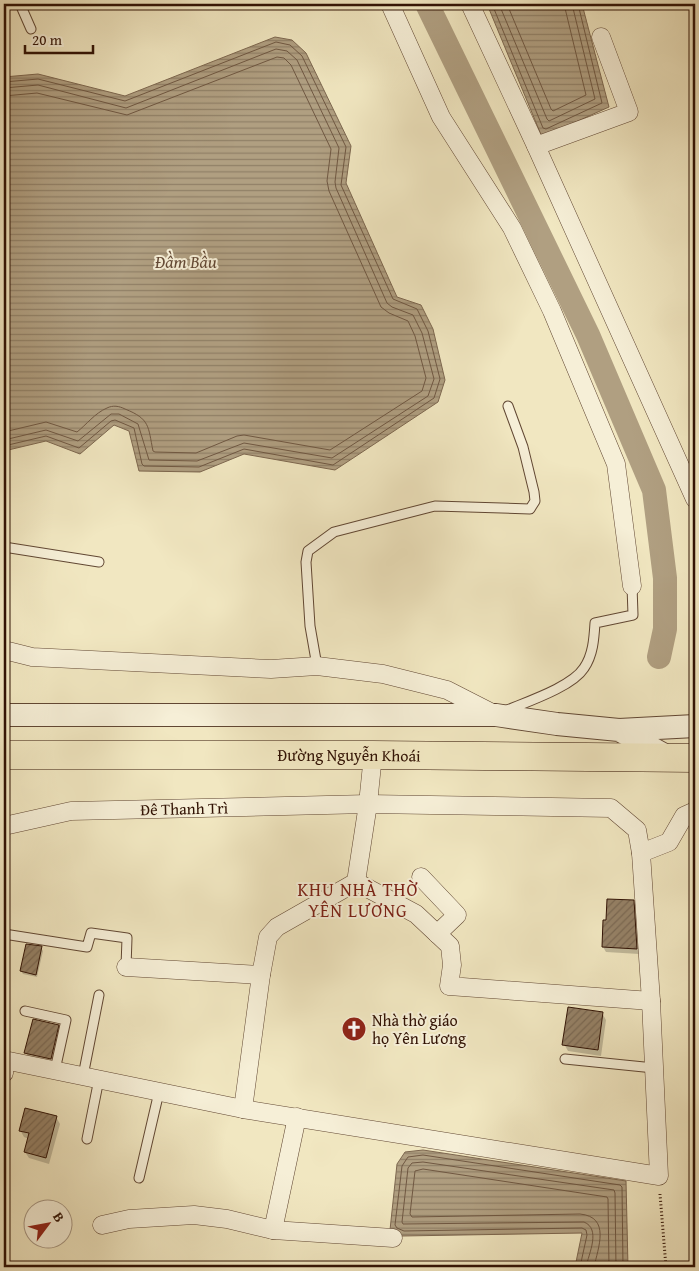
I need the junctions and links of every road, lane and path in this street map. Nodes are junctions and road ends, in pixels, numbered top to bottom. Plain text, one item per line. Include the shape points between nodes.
1 (20, 4) edge
2 (390, 4) edge
3 (470, 4) edge
4 (32, 29) dead end
5 (601, 37) dead end
6 (536, 146) junction
7 (508, 406) dead end
8 (695, 499) edge
9 (4, 547) edge
10 (99, 562) dead end
11 (632, 586) joint
12 (4, 650) edge
13 (317, 666) junction
14 (4, 715) edge
15 (496, 715) junction
16 (695, 726) edge
17 (619, 730) junction
18 (4, 755) edge
19 (373, 755) junction
20 (668, 757) junction
21 (695, 758) edge
22 (368, 804) junction
23 (695, 811) edge
24 (4, 826) edge
25 (641, 853) junction
26 (421, 877) dead end
27 (356, 882) junction
28 (4, 934) edge
29 (437, 934) junction
30 (126, 967) joint
31 (261, 975) junction
32 (99, 995) dead end
33 (651, 1001) junction
34 (25, 1011) dead end
35 (565, 1059) dead end
36 (4, 1067) edge
37 (654, 1068) junction
38 (55, 1070) junction
39 (91, 1078) junction
40 (159, 1092) junction
41 (243, 1109) junction
42 (297, 1117) junction
43 (87, 1139) dead end
44 (659, 1176) junction
45 (139, 1178) dead end
46 (102, 1225) dead end
47 (273, 1230) junction
48 (393, 1238) dead end
49 (666, 1267) edge

1 - 4 lane
2 - 11 street via 441,118 512,228 552,311 616,464
3 - 6 street
5 - 6 street via 629,112
6 - 8 street
7 - 13 lane via 534,492 535,501 530,509 435,506 334,532 316,544 308,551 306,562 310,626
9 - 10 lane
11 - 15 lane via 633,615 595,623 594,646 584,669 560,687
12 - 13 street via 32,657 271,669
13 - 15 street via 383,674 447,690
14 - 15 street
15 - 17 street
16 - 17 street
17 - 20 street
18 - 19 main road, Đường Nguyễn Khoái
19 - 20 main road, Đường Nguyễn Khoái
19 - 22 street
20 - 21 main road, Đường Nguyễn Khoái
22 - 24 street, Đê Thanh Trì via 71,811
22 - 25 street, Đê Thanh Trì via 610,808 638,830
22 - 27 street
23 - 25 street via 684,816 669,842
25 - 33 street, Đê Thanh Trì
26 - 29 street via 457,914
27 - 29 street via 416,914
27 - 31 street via 277,926 268,937
28 - 30 lane via 87,947 91,933 127,938
29 - 33 street via 450,946 449,986
30 - 31 street
31 - 41 street
32 - 39 lane
33 - 37 street, Đê Thanh Trì
34 - 38 lane via 66,1020
35 - 37 lane
36 - 38 street via 9,1061
37 - 44 street, Đê Thanh Trì
38 - 39 street
39 - 40 street
39 - 43 lane
40 - 41 street
40 - 45 lane
41 - 42 street
42 - 44 street
42 - 47 street
44 - 49 path
46 - 47 street via 129,1219 194,1215
47 - 48 street

